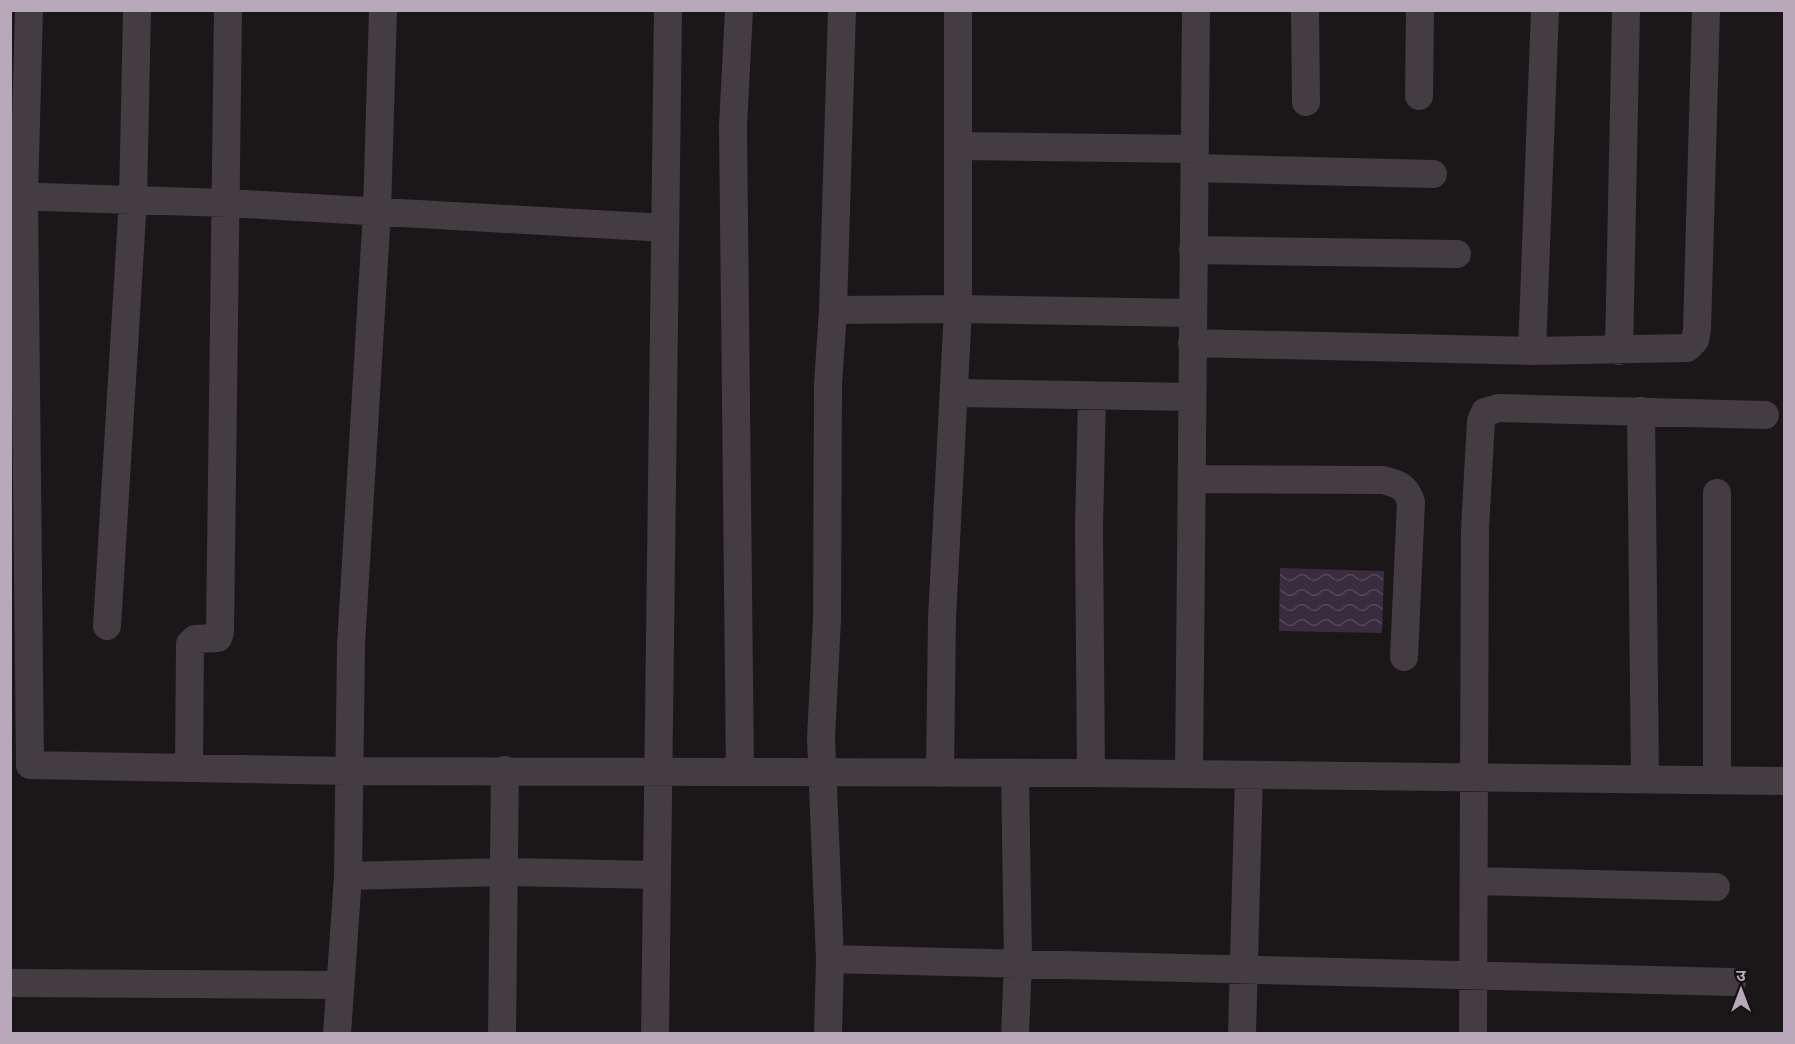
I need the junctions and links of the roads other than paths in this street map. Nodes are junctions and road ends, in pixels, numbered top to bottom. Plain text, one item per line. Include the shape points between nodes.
1 (29, 10) edge
2 (137, 10) edge
3 (228, 10) edge
4 (383, 10) edge
5 (668, 10) edge
6 (739, 10) edge
7 (842, 10) edge
8 (958, 10) edge
9 (1196, 10) edge
10 (1305, 10) edge
11 (1420, 10) edge
12 (1545, 10) edge
13 (1626, 10) edge
14 (1706, 10) edge
15 (1419, 96) dead end
16 (1306, 102) dead end
17 (959, 146) junction
18 (1195, 159) junction
19 (1433, 174) dead end
20 (17, 196) edge
21 (133, 199) junction
22 (227, 203) junction
23 (377, 211) junction
24 (665, 228) junction
25 (1193, 250) junction
26 (1457, 254) dead end
27 (958, 309) junction
28 (833, 310) junction
29 (1192, 313) junction
30 (1192, 343) junction
31 (1532, 351) junction
32 (1619, 351) junction
33 (954, 393) junction
34 (1092, 395) junction
35 (1192, 397) junction
36 (1641, 411) junction
37 (1765, 415) dead end
38 (1193, 479) junction
39 (1717, 493) dead end
40 (107, 626) dead end
41 (1404, 657) dead end
42 (20, 765) edge
43 (189, 767) junction
44 (505, 770) junction
45 (348, 771) junction
46 (658, 771) junction
47 (740, 772) junction
48 (824, 773) junction
49 (940, 773) junction
50 (1015, 773) junction
51 (1091, 773) junction
52 (1189, 774) junction
53 (1249, 775) junction
54 (1475, 777) junction
55 (1645, 778) junction
56 (1717, 780) junction
57 (1785, 781) edge
58 (504, 872) junction
59 (657, 875) junction
60 (348, 876) junction
61 (1475, 881) junction
62 (1716, 887) dead end
63 (830, 959) junction
64 (1018, 962) junction
65 (1245, 970) junction
66 (1473, 977) junction
67 (10, 982) edge
68 (1732, 982) dead end
69 (339, 985) junction
70 (337, 1034) edge
71 (502, 1034) edge
72 (655, 1034) edge
73 (828, 1034) edge
74 (1015, 1034) edge
75 (1242, 1034) edge
76 (1473, 1034) edge

1 - 20 street
2 - 21 street
3 - 22 street
4 - 23 street
5 - 24 street
6 - 47 street via 733,126
7 - 28 street
8 - 17 street
9 - 18 street
10 - 16 street
11 - 15 street
12 - 31 street
13 - 32 street
14 - 32 street via 1695,340 1687,348
17 - 18 street
17 - 27 street
18 - 19 street
18 - 25 street
20 - 21 street
20 - 42 street
21 - 22 street
21 - 40 street
22 - 23 street
22 - 43 street via 220,632 218,638 195,639 190,644
23 - 24 street
23 - 45 street via 352,634
24 - 46 street
25 - 26 street
25 - 29 street
27 - 28 street
27 - 29 street
27 - 33 street
28 - 48 street via 821,738
29 - 30 street
30 - 31 street
30 - 35 street
31 - 32 street
33 - 34 street
33 - 49 street via 942,618
34 - 35 street
34 - 51 street
35 - 38 street
36 - 37 street
36 - 54 street via 1499,408 1485,412 1481,421 1475,529
36 - 55 street
38 - 41 street via 1383,480 1407,490 1411,502
38 - 52 street
39 - 56 street
42 - 43 street
43 - 45 street
44 - 45 street
44 - 46 street
44 - 58 street
45 - 60 street
46 - 47 street
46 - 59 street
47 - 48 street
48 - 49 street
48 - 63 street
49 - 50 street
50 - 51 street
50 - 64 street
51 - 52 street
52 - 53 street
53 - 54 street
53 - 65 street
54 - 55 street
54 - 61 street
55 - 56 street
56 - 57 street
58 - 59 street
58 - 60 street
58 - 71 street
59 - 72 street
60 - 69 street
61 - 62 street
61 - 66 street
63 - 64 street
63 - 73 street
64 - 65 street
64 - 74 street
65 - 66 street
65 - 75 street
66 - 68 street
66 - 76 street
67 - 69 street
69 - 70 street

